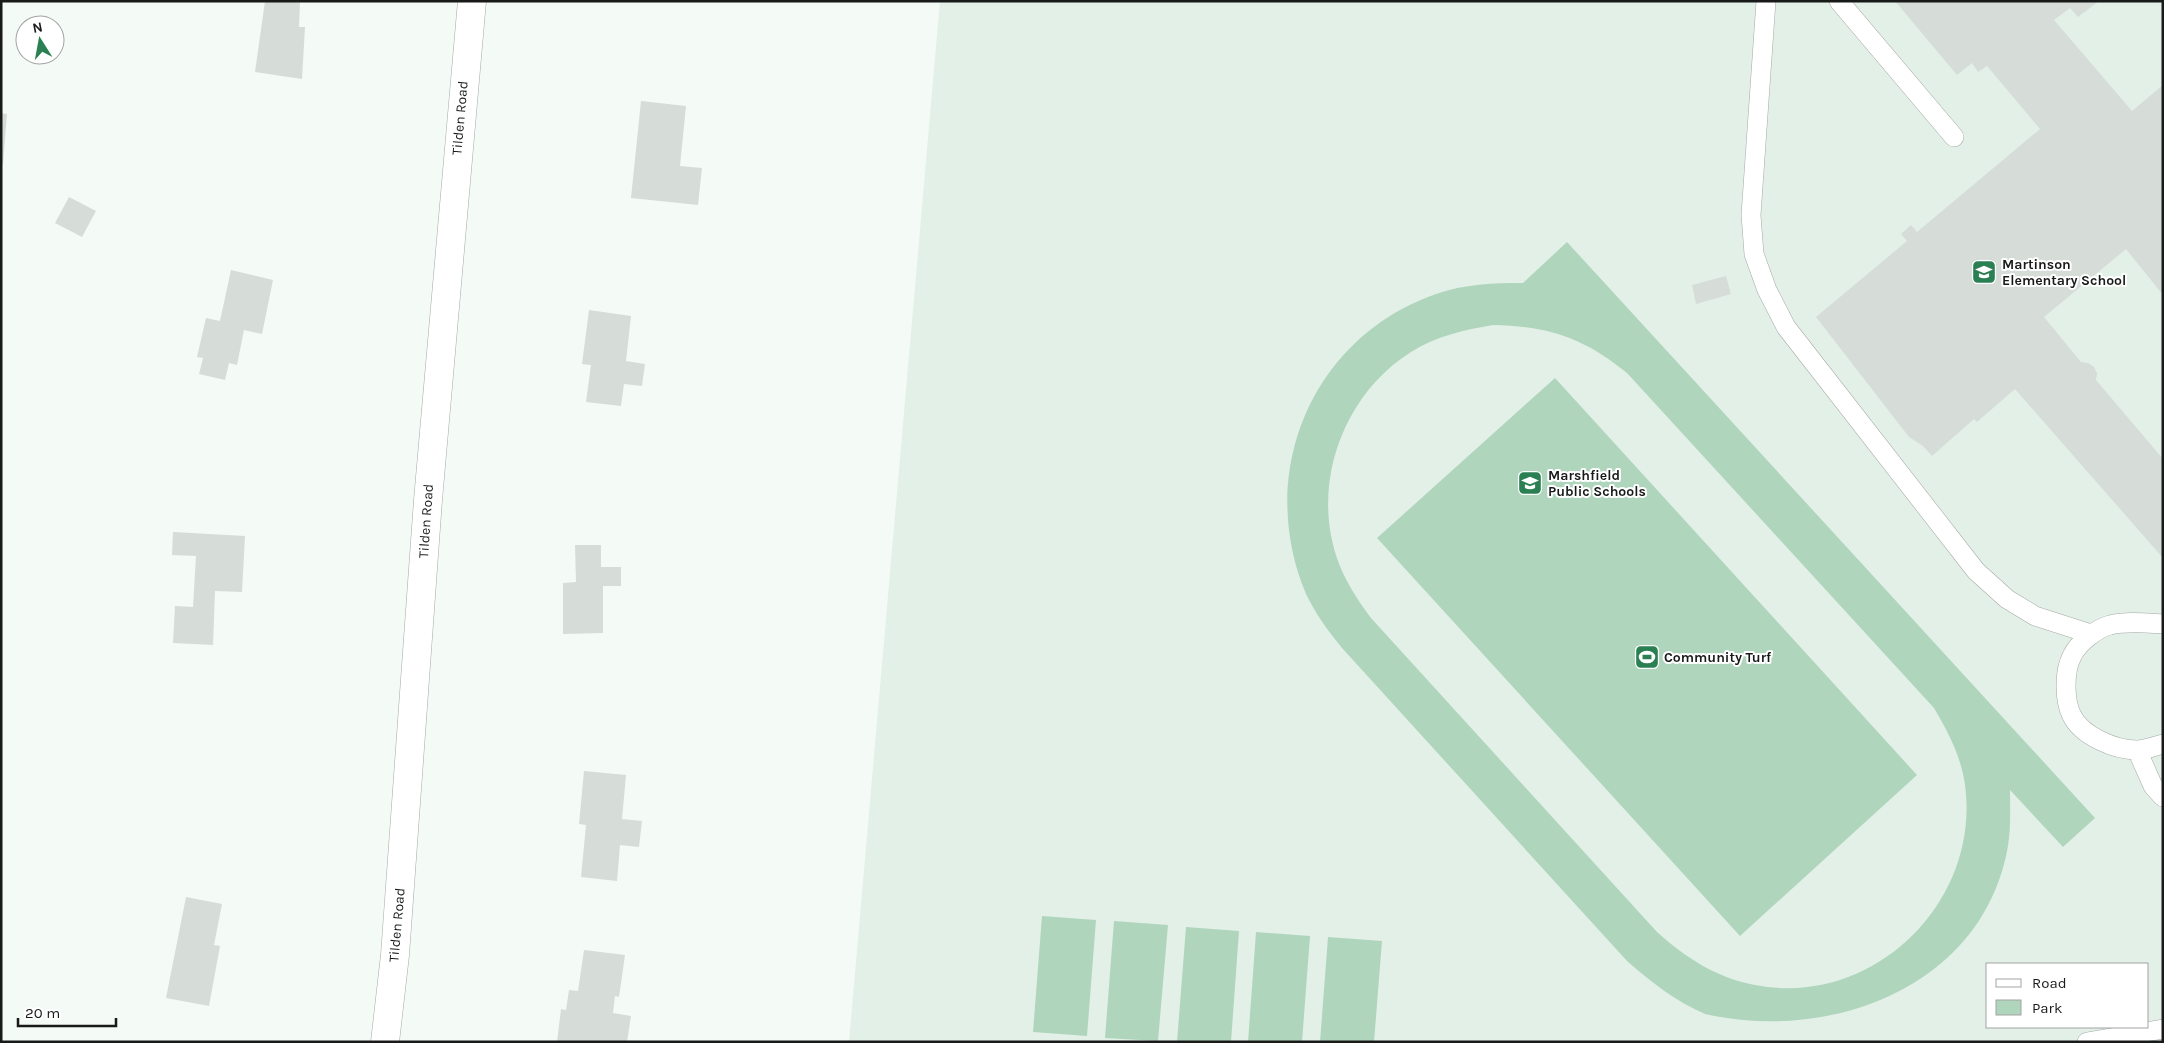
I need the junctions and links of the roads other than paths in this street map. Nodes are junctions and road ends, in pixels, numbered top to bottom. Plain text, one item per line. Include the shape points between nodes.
1 (472, 1) edge
2 (1766, 1) edge
3 (1839, 1) edge
4 (1954, 137) dead end
5 (2163, 624) edge
6 (2091, 634) junction
7 (2163, 744) edge
8 (2137, 750) junction
9 (2163, 797) edge
10 (2163, 1029) edge
11 (385, 1042) edge
12 (2087, 1042) edge

1 - 11 street, Tilden Road via 428,490 395,955
2 - 6 lane via 1751,215 1754,254 1767,290 1786,327 1976,571 2007,598 2035,616
3 - 4 lane
5 - 6 lane via 2123,623
6 - 8 lane via 2072,656 2065,684 2072,716 2088,735 2109,745
7 - 8 lane
8 - 9 lane via 2153,786
10 - 12 lane

